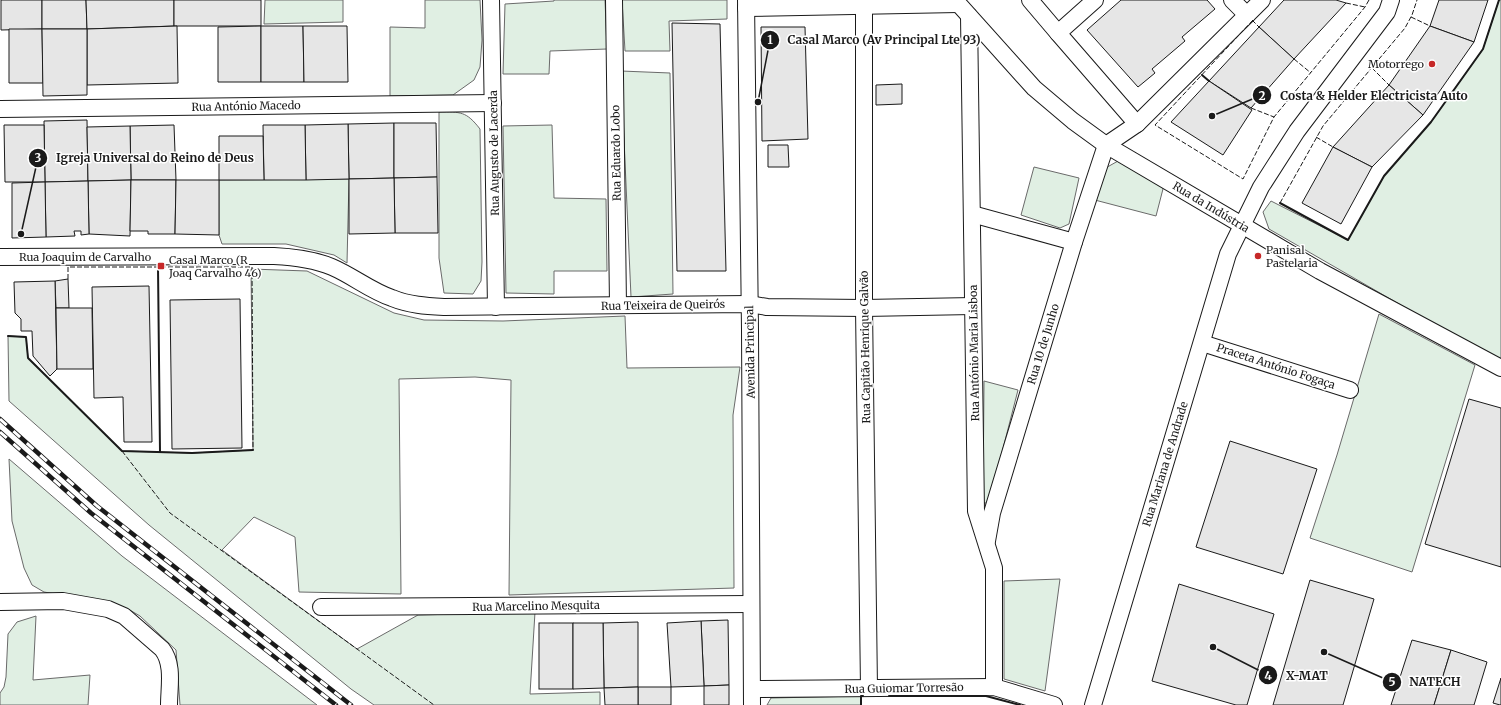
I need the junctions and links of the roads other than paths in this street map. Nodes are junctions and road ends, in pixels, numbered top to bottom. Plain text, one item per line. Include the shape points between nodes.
1 (491, 0) edge
2 (614, 0) edge
3 (1030, 0) edge
4 (1096, 0) edge
5 (1232, 0) edge
6 (1262, 0) edge
7 (1391, 0) edge
8 (746, 4) edge
9 (864, 7) junction
10 (961, 7) edge
11 (1246, 15) junction
12 (1058, 33) junction
13 (493, 103) junction
14 (0, 109) edge
15 (1137, 124) junction
16 (1106, 144) junction
17 (972, 214) junction
18 (1243, 226) junction
19 (1074, 242) junction
20 (0, 257) edge
21 (749, 304) junction
22 (618, 305) junction
23 (496, 306) junction
24 (973, 306) junction
25 (864, 308) junction
26 (1202, 343) junction
27 (1501, 368) edge
28 (1350, 390) dead end
29 (986, 544) junction
30 (0, 602) edge
31 (751, 604) junction
32 (321, 608) dead end
33 (994, 687) junction
34 (869, 688) junction
35 (752, 689) junction
36 (169, 705) edge
37 (752, 705) edge
38 (1054, 705) edge
39 (1093, 705) edge

1 - 13 street, Rua Augusto de Lacerda
2 - 22 street, Rua Eduardo Lobo
3 - 12 street
4 - 12 street
5 - 11 street
6 - 11 street
7 - 18 street, Rua Mariana de Andrade via 1387,12 1293,137 1261,187
8 - 9 street
8 - 21 street, Avenida Principal
9 - 10 street
9 - 25 street, Rua Capitão Henrique Galvão
10 - 16 street, Rua da Indústria via 1034,88
10 - 17 street, Rua António Maria Lisboa
11 - 15 street
12 - 15 street
13 - 14 street, Rua António Macedo
13 - 23 street, Rua Augusto de Lacerda
15 - 16 street
16 - 18 street, Rua da Indústria
16 - 19 street, Rua 10 de Junho
17 - 19 street
17 - 24 street, Rua António Maria Lisboa
18 - 26 street, Rua Mariana de Andrade via 1228,254
18 - 27 street, Rua da Indústria via 1320,271
19 - 29 street, Rua 10 de Junho via 992,513
20 - 23 street, Rua Joaquim de Carvalho via 296,257 332,267 382,294 414,305
21 - 22 street, Rua Teixeira de Queirós
21 - 25 street, Rua Teixeira de Queirós via 766,307
21 - 31 street, Avenida Principal
22 - 23 street, Rua Teixeira de Queirós
24 - 25 street, Rua Teixeira de Queirós
24 - 29 street, Rua António Maria Lisboa via 976,511
25 - 34 street, Rua Capitão Henrique Galvão
26 - 28 street, Praceta António Fogaça
26 - 39 street, Rua Mariana de Andrade
29 - 33 street, Rua António Maria Lisboa via 994,568
30 - 36 street via 63,602 108,609 124,616 167,655
31 - 32 street, Rua Marcelino Mesquita
31 - 35 street, Avenida Principal
33 - 34 street, Rua Guiomar Torresão
33 - 38 street, Rua Guiomar Torresão
34 - 35 street, Rua Guiomar Torresão
35 - 37 street, Avenida Principal

